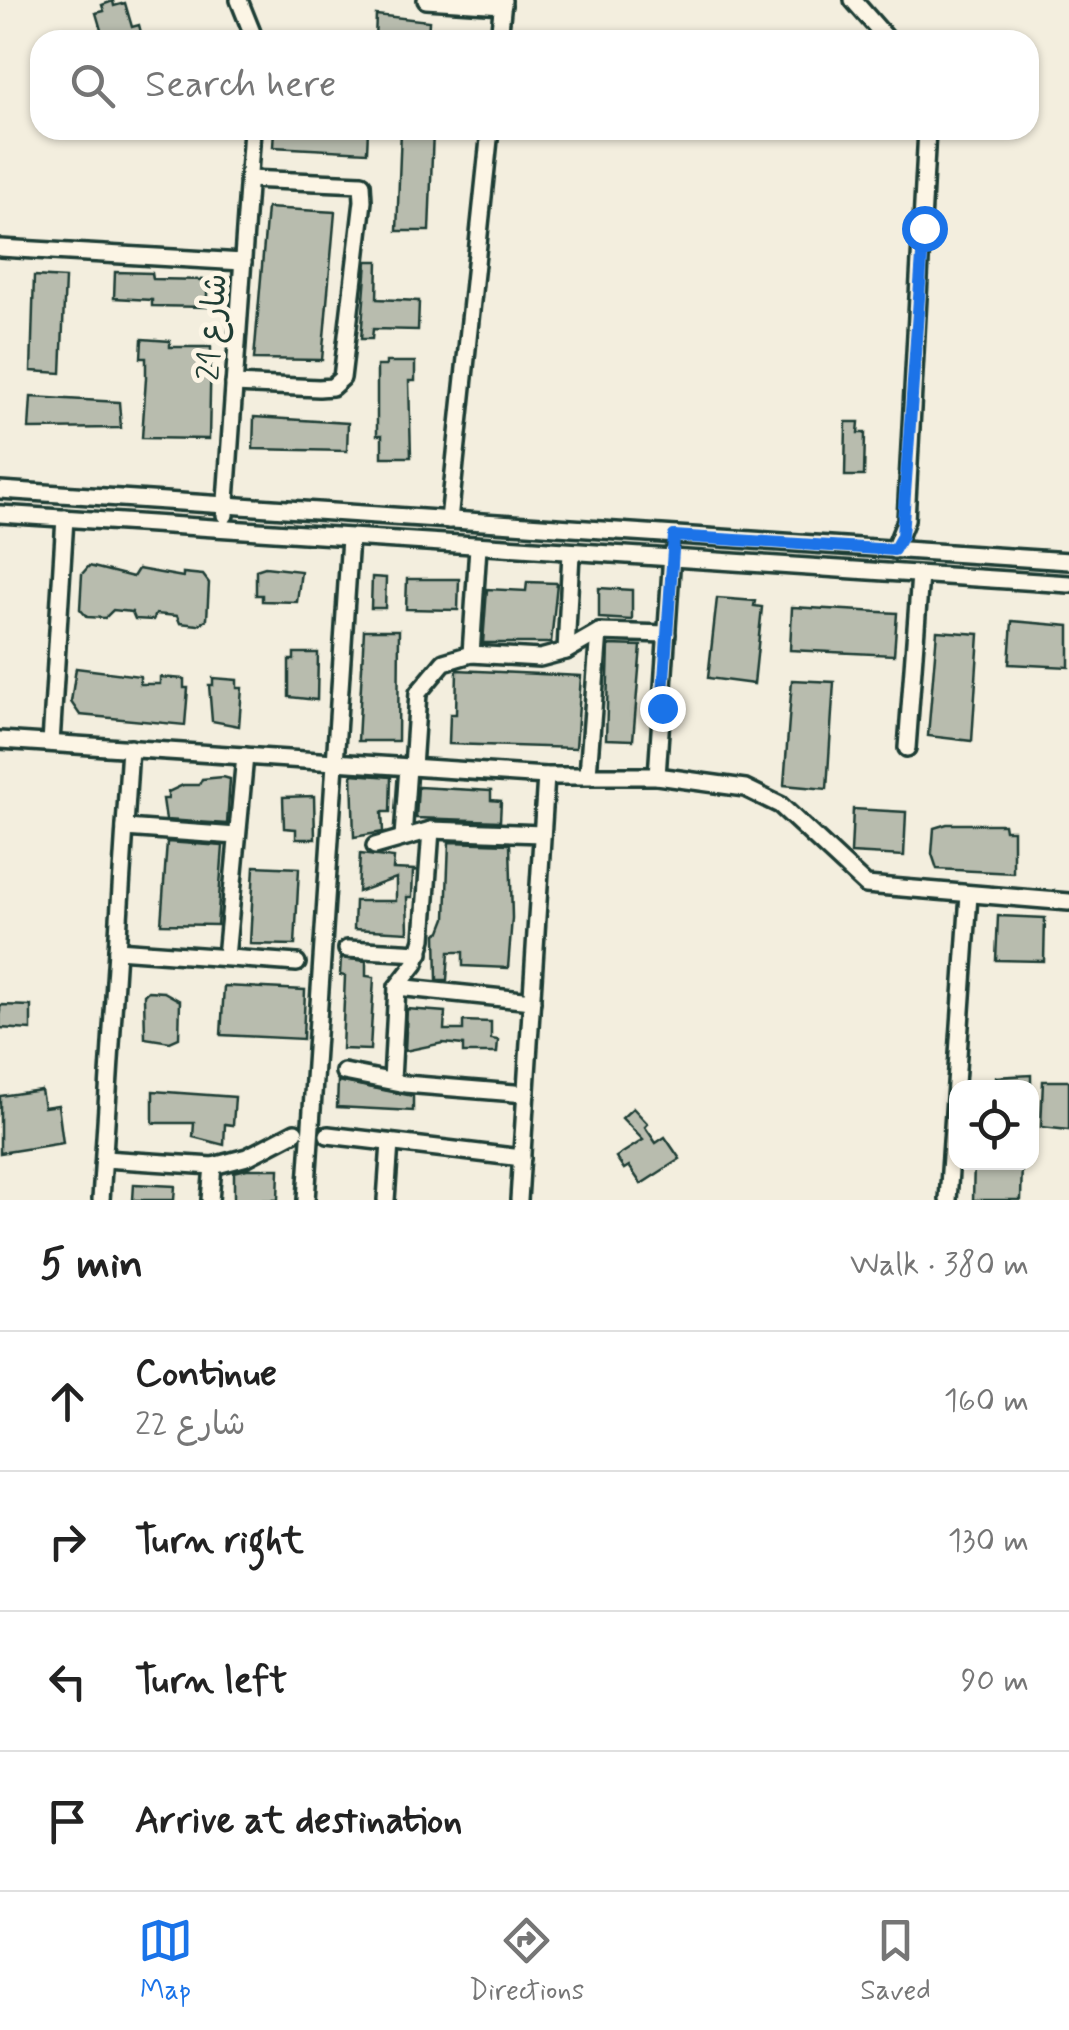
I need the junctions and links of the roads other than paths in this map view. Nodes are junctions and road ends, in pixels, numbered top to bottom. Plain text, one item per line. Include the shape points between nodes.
1 (426, 0) edge
2 (853, 0) edge
3 (243, 1) edge
4 (503, 3) edge
5 (252, 30) edge
6 (500, 30) edge
7 (879, 30) edge
8 (251, 140) edge
9 (489, 140) edge
10 (926, 140) edge
11 (248, 178) junction
12 (0, 248) edge
13 (243, 262) junction
14 (234, 384) junction
15 (0, 490) edge
16 (226, 505) junction
17 (0, 514) edge
18 (64, 518) junction
19 (450, 520) junction
20 (224, 527) junction
21 (674, 536) junction
22 (350, 538) junction
23 (478, 547) junction
24 (894, 550) junction
25 (571, 553) junction
26 (998, 557) junction
27 (672, 560) junction
28 (1069, 561) edge
29 (920, 575) junction
30 (996, 580) junction
31 (1069, 584) edge
32 (599, 632) junction
33 (667, 634) junction
34 (566, 650) junction
35 (470, 654) junction
36 (0, 740) edge
37 (51, 743) junction
38 (130, 748) junction
39 (907, 748) dead end
40 (245, 756) junction
41 (335, 762) junction
42 (410, 767) junction
43 (588, 774) junction
44 (546, 776) junction
45 (657, 776) junction
46 (125, 828) junction
47 (431, 830) junction
48 (542, 834) junction
49 (238, 836) junction
50 (403, 837) junction
51 (375, 846) dead end
52 (969, 895) junction
53 (1069, 902) edge
54 (348, 948) dead end
55 (117, 950) junction
56 (420, 953) junction
57 (226, 957) junction
58 (297, 963) dead end
59 (398, 987) junction
60 (532, 1000) junction
61 (344, 1072) dead end
62 (392, 1080) junction
63 (526, 1094) junction
64 (295, 1132) dead end
65 (328, 1136) dead end
66 (390, 1143) junction
67 (522, 1158) junction
68 (104, 1159) junction
69 (212, 1166) junction
70 (101, 1200) edge
71 (210, 1200) edge
72 (306, 1200) edge
73 (386, 1200) edge
74 (520, 1200) edge
75 (948, 1200) edge

1 - 4 street
2 - 7 street
3 - 5 street
4 - 6 street
8 - 11 street, شارع 21
9 - 19 street
10 - 24 street via 906,520
11 - 13 street, شارع 21
11 - 14 street via 362,184 363,202 342,378 320,388
12 - 13 street
13 - 14 street, شارع 21
14 - 16 street, شارع 21
15 - 16 street
16 - 19 street
16 - 20 street, شارع 21
17 - 18 street
18 - 20 street
18 - 37 street
19 - 21 street
20 - 22 street
21 - 24 street
21 - 27 street
22 - 23 street
22 - 41 street
23 - 25 street
23 - 35 street
24 - 26 street
25 - 27 street
25 - 34 street
26 - 28 street
26 - 30 street
27 - 29 street
27 - 33 street
29 - 30 street
29 - 39 street
30 - 31 street
32 - 33 street
32 - 34 street
32 - 43 street
33 - 45 street
34 - 35 street via 540,658
35 - 42 street via 444,662 424,680
36 - 37 street
37 - 38 street
38 - 40 street
38 - 46 street
40 - 41 street
40 - 49 street
41 - 42 street
41 - 72 street
42 - 44 street
42 - 50 street
43 - 44 street
43 - 45 street
44 - 48 street
45 - 52 street via 762,794 866,885
46 - 49 street
46 - 55 street
47 - 48 street
47 - 50 street
47 - 56 street
48 - 60 street
49 - 57 street
50 - 51 street
52 - 53 street
52 - 75 street
54 - 56 street
55 - 57 street
55 - 68 street
56 - 59 street
57 - 58 street
59 - 60 street
59 - 62 street
60 - 63 street
61 - 62 street
62 - 63 street
63 - 67 street
64 - 69 street
65 - 66 street
66 - 67 street
66 - 73 street
67 - 74 street
68 - 69 street
68 - 70 street
69 - 71 street

